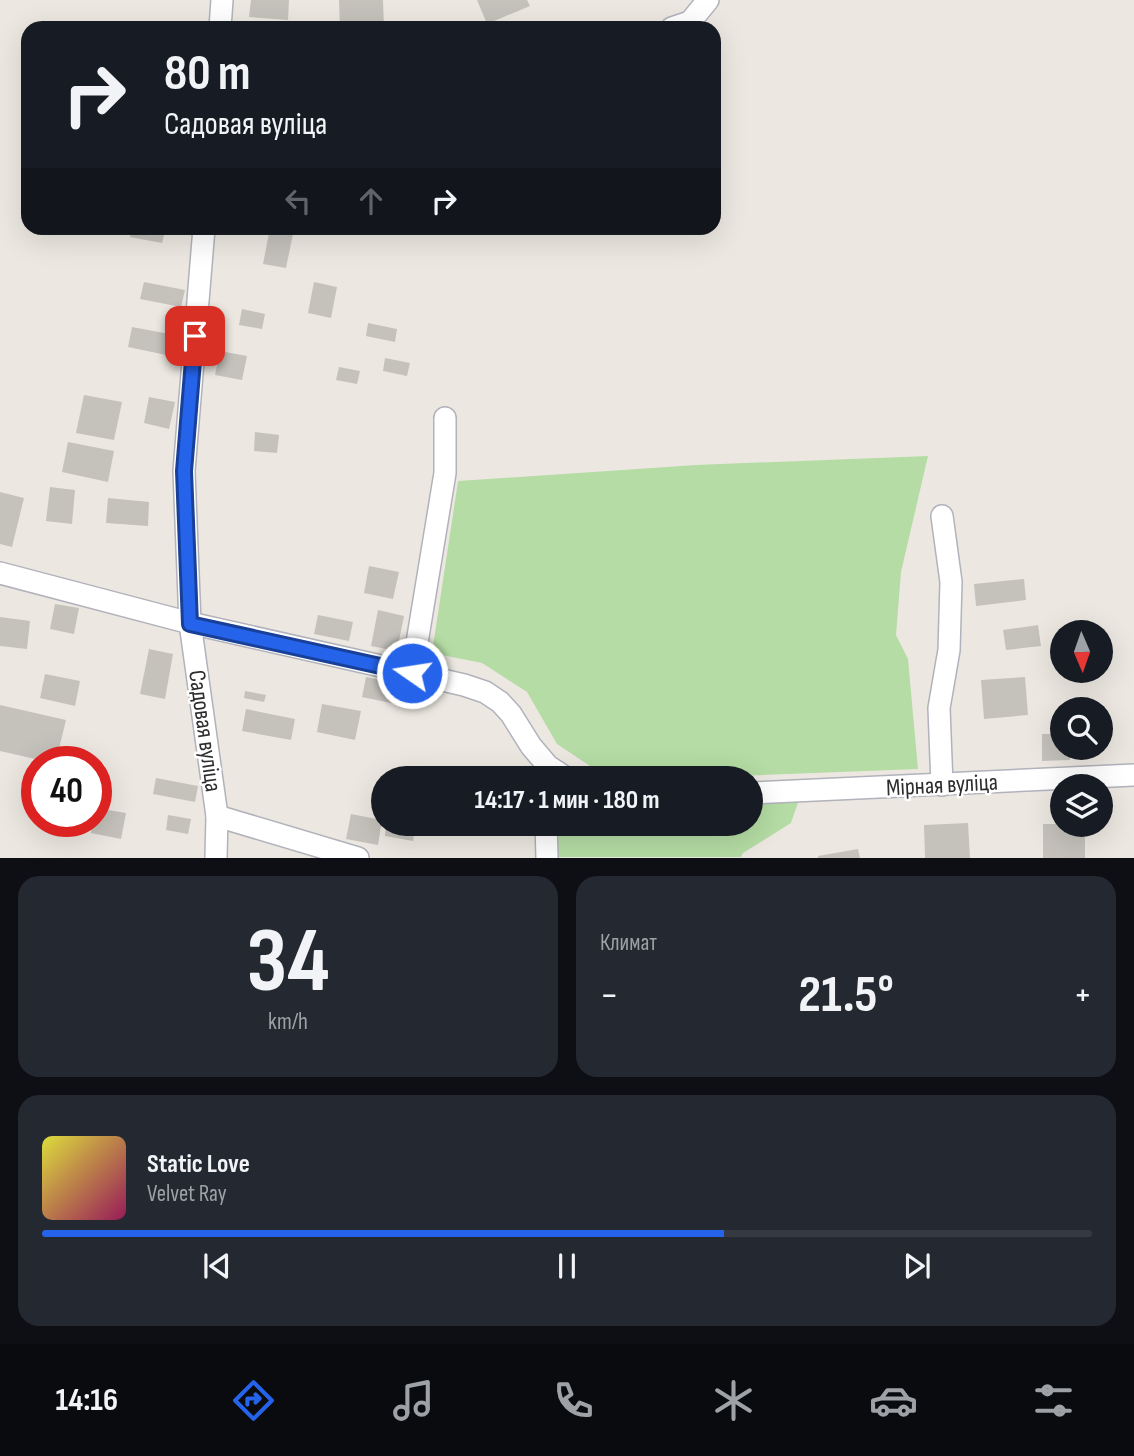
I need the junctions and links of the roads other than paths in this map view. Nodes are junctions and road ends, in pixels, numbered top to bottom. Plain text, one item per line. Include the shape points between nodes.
1 (222, 0) edge
2 (708, 0) edge
3 (220, 21) edge
4 (691, 21) edge
5 (203, 235) edge
6 (445, 418) dead end
7 (942, 516) dead end
8 (0, 573) edge
9 (190, 624) junction
10 (412, 673) junction
11 (544, 766) edge
12 (1134, 775) edge
13 (942, 785) junction
14 (763, 792) edge
15 (217, 816) junction
16 (546, 836) edge
17 (216, 858) edge
18 (358, 858) edge
19 (547, 858) edge

1 - 3 street
2 - 4 street
5 - 9 street, Садовая вуліца via 184,471
6 - 10 street via 445,473
7 - 13 street via 951,582 949,650 939,708
8 - 9 street
9 - 10 street
9 - 15 street, Садовая вуліца
10 - 11 street via 464,685 500,702
12 - 13 street, Мірная вуліца
13 - 14 street, Мірная вуліца
15 - 17 street, Садовая вуліца
15 - 18 street
16 - 19 street

